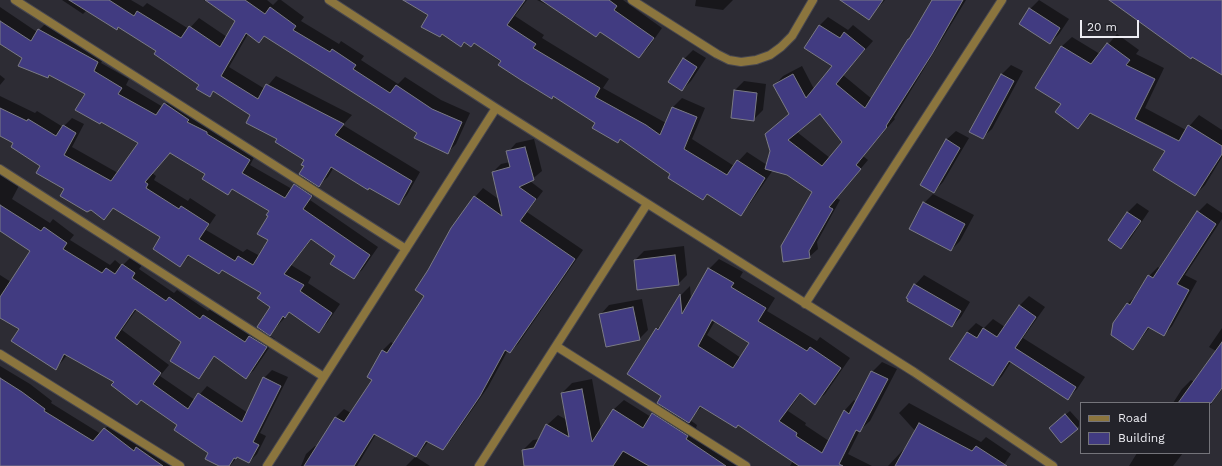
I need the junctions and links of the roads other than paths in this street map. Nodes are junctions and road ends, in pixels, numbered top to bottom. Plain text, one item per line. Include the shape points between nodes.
1 (15, 0) edge
2 (329, 0) edge
3 (632, 0) edge
4 (813, 0) edge
5 (1002, 0) edge
6 (496, 108) junction
7 (0, 169) edge
8 (647, 204) junction
9 (406, 249) junction
10 (805, 304) junction
11 (556, 346) junction
12 (0, 354) edge
13 (324, 377) junction
14 (180, 466) edge
15 (267, 466) edge
16 (479, 466) edge
17 (746, 466) edge
18 (1053, 466) edge

1 - 9 street
2 - 6 street
3 - 4 street via 717,54 741,62 770,55 781,47 792,36
5 - 10 street
6 - 8 street
6 - 9 street
7 - 13 street
8 - 10 street
8 - 11 street
9 - 13 street
10 - 18 street via 914,372
11 - 16 street
11 - 17 street
12 - 14 street
13 - 15 street

